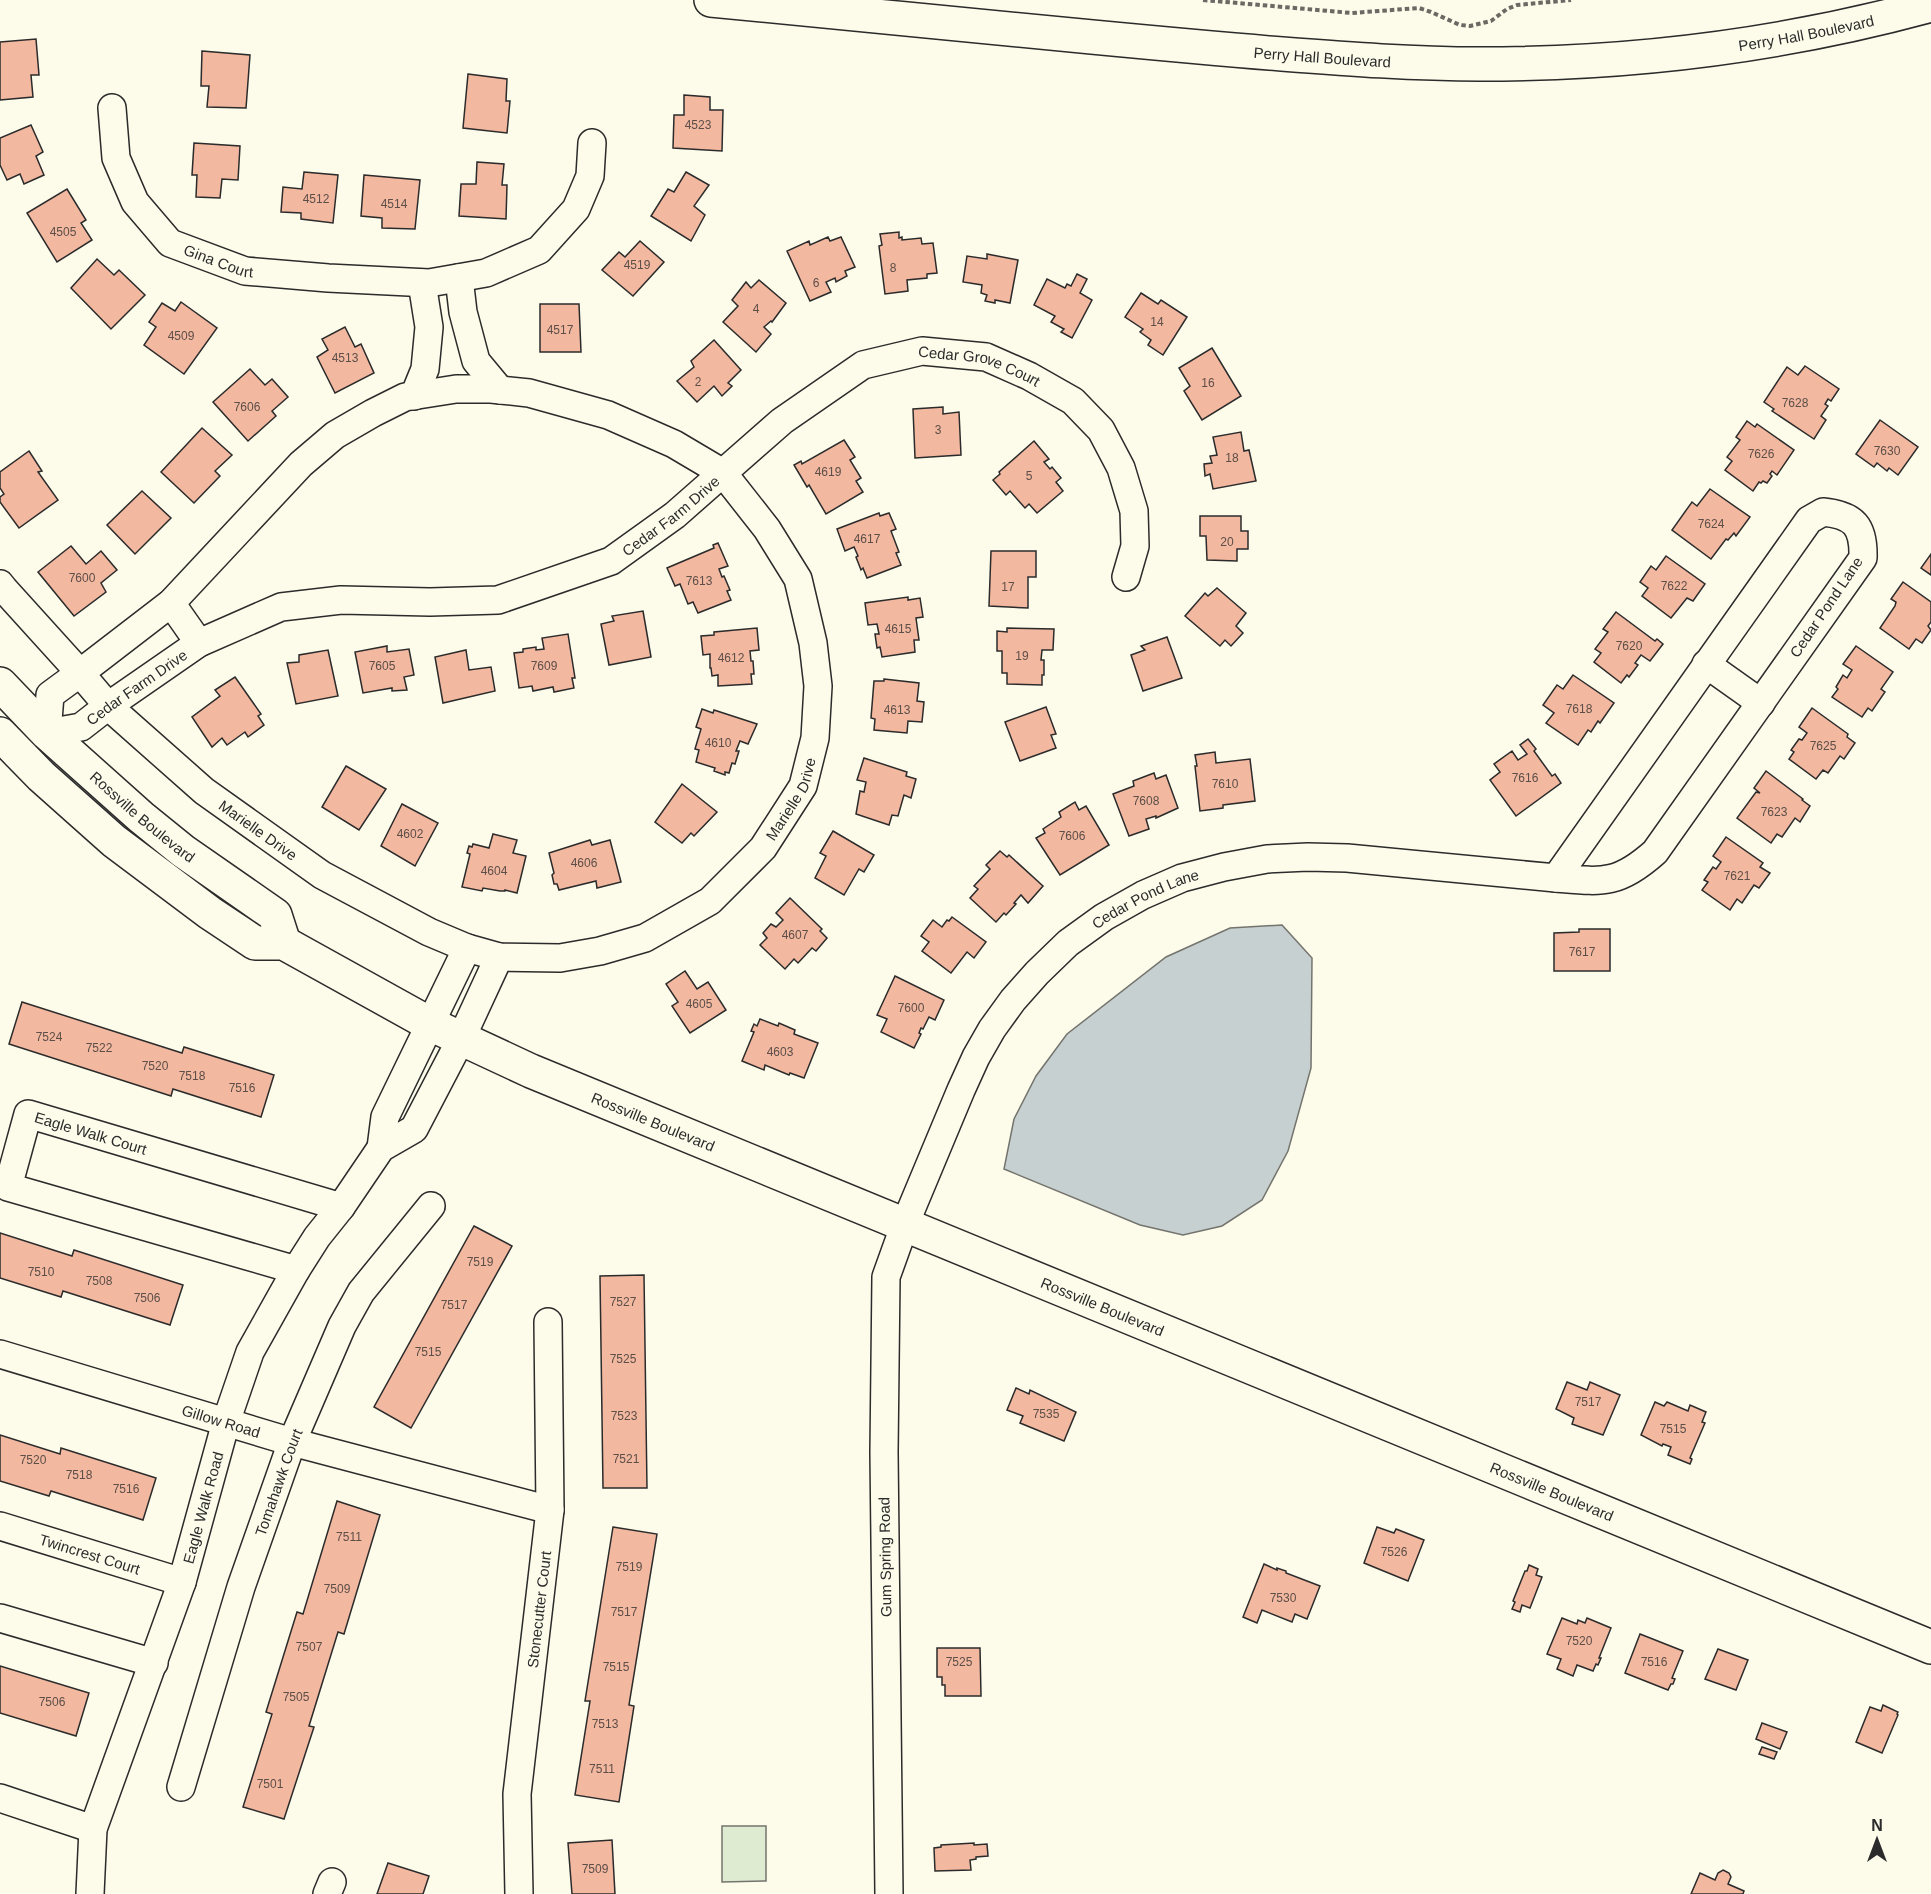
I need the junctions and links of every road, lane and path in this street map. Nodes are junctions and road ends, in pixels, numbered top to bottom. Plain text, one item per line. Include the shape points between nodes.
1 (711, 0) edge
2 (1203, 0) edge
3 (1571, 0) edge
4 (774, 3) edge
5 (1931, 5) edge
6 (112, 108) dead end
7 (592, 143) dead end
8 (459, 278) junction
9 (422, 283) junction
10 (500, 390) junction
11 (414, 396) junction
12 (723, 473) junction
13 (1126, 577) dead end
14 (0, 584) edge
15 (171, 603) junction
16 (199, 643) junction
17 (1706, 664) junction
18 (80, 673) junction
19 (0, 684) edge
20 (1761, 703) junction
21 (108, 706) junction
22 (47, 733) junction
23 (0, 734) edge
24 (1556, 878) junction
25 (284, 944) junction
26 (467, 948) junction
27 (499, 957) junction
28 (430, 1024) junction
29 (461, 1039) junction
30 (381, 1148) junction
31 (431, 1206) dead end
32 (341, 1207) junction
33 (905, 1224) junction
34 (296, 1270) junction
35 (548, 1322) dead end
36 (0, 1354) edge
37 (226, 1422) junction
38 (292, 1442) junction
39 (550, 1510) junction
40 (0, 1526) edge
41 (182, 1582) junction
42 (0, 1618) edge
43 (1931, 1647) edge
44 (154, 1663) junction
45 (181, 1787) dead end
46 (0, 1798) edge
47 (93, 1829) junction
48 (90, 1894) edge
49 (519, 1894) edge
50 (889, 1894) edge

1 - 4 main road, Perry Hall Boulevard
2 - 3 path via 1352,13 1419,8 1470,26 1491,21 1517,5
4 - 5 main road, Perry Hall Boulevard via 1160,44 1390,62 1481,64 1660,54 1774,40 1875,21
6 - 9 street, Gina Court via 116,158 135,202 170,243 245,271
7 - 8 street, Gina Court via 590,176 576,209 539,250 486,273
8 - 9 street, Gina Court
8 - 10 street via 476,361
9 - 11 street via 429,327 425,369
10 - 11 street, Cedar Farm Drive via 456,389
10 - 12 street, Cedar Farm Drive via 529,393 608,415 674,444
11 - 15 street, Cedar Farm Drive via 405,397 335,435 301,464
12 - 13 street, Cedar Grove Court via 782,421 863,365 922,351 986,357 1073,401 1101,430 1121,468 1134,511 1135,546
12 - 16 street, Cedar Farm Drive via 611,561 498,600 341,600 281,607
12 - 27 street, Marielle Drive via 798,579 813,643 818,687 815,738 803,786 763,848 710,901 645,938 560,958
14 - 18 street, Marielle Drive
15 - 16 street, Cedar Farm Drive
15 - 18 street, Cedar Farm Drive
16 - 21 street, Cedar Farm Drive
17 - 20 street
17 - 20 street, Cedar Pond Lane via 1809,520 1823,512 1840,514 1856,523 1863,541 1863,558
17 - 24 street, Cedar Pond Lane
18 - 21 street, Marielle Drive
18 - 22 street, Cedar Farm Drive via 50,695
19 - 22 main road, Rossville Boulevard
20 - 24 street, Cedar Pond Lane via 1655,852 1642,864 1611,880
21 - 22 street, Cedar Farm Drive via 81,727
21 - 26 street, Marielle Drive via 204,791 322,874 429,932
22 - 25 main road, Rossville Boulevard via 174,844 274,915
23 - 25 main road, Rossville Boulevard via 78,810 162,878 255,944
24 - 33 street, Cedar Pond Lane via 1308,857 1224,867 1182,878 1143,896 1104,917 1068,944 1013,1000 976,1057
25 - 28 main road, Rossville Boulevard
26 - 27 street, Marielle Drive
26 - 28 street
27 - 29 street
28 - 29 main road, Rossville Boulevard
28 - 30 street, Eagle Walk Road via 385,1117
29 - 30 street, Eagle Walk Road via 414,1129
29 - 33 main road, Rossville Boulevard
30 - 32 street, Eagle Walk Road
31 - 38 street, Tomahawk Court via 361,1292 342,1326
32 - 34 street, Eagle Walk Road
32 - 34 street, Eagle Walk Court via 28,1114 8,1187
33 - 43 main road, Rossville Boulevard
33 - 50 street, Gum Spring Road via 886,1277
34 - 37 street, Eagle Walk Road via 250,1352
35 - 39 street, Stonecutter Court
36 - 37 street, Gillow Road
37 - 38 street, Gillow Road
37 - 41 street, Eagle Walk Road
38 - 39 street, Gillow Road
38 - 45 street, Tomahawk Court via 241,1587
39 - 49 street, Stonecutter Court via 517,1794
40 - 41 street, Twincrest Court
41 - 44 street, Eagle Walk Road
42 - 44 street
44 - 47 street, Eagle Walk Road
46 - 47 street
47 - 48 street, Eagle Walk Road

